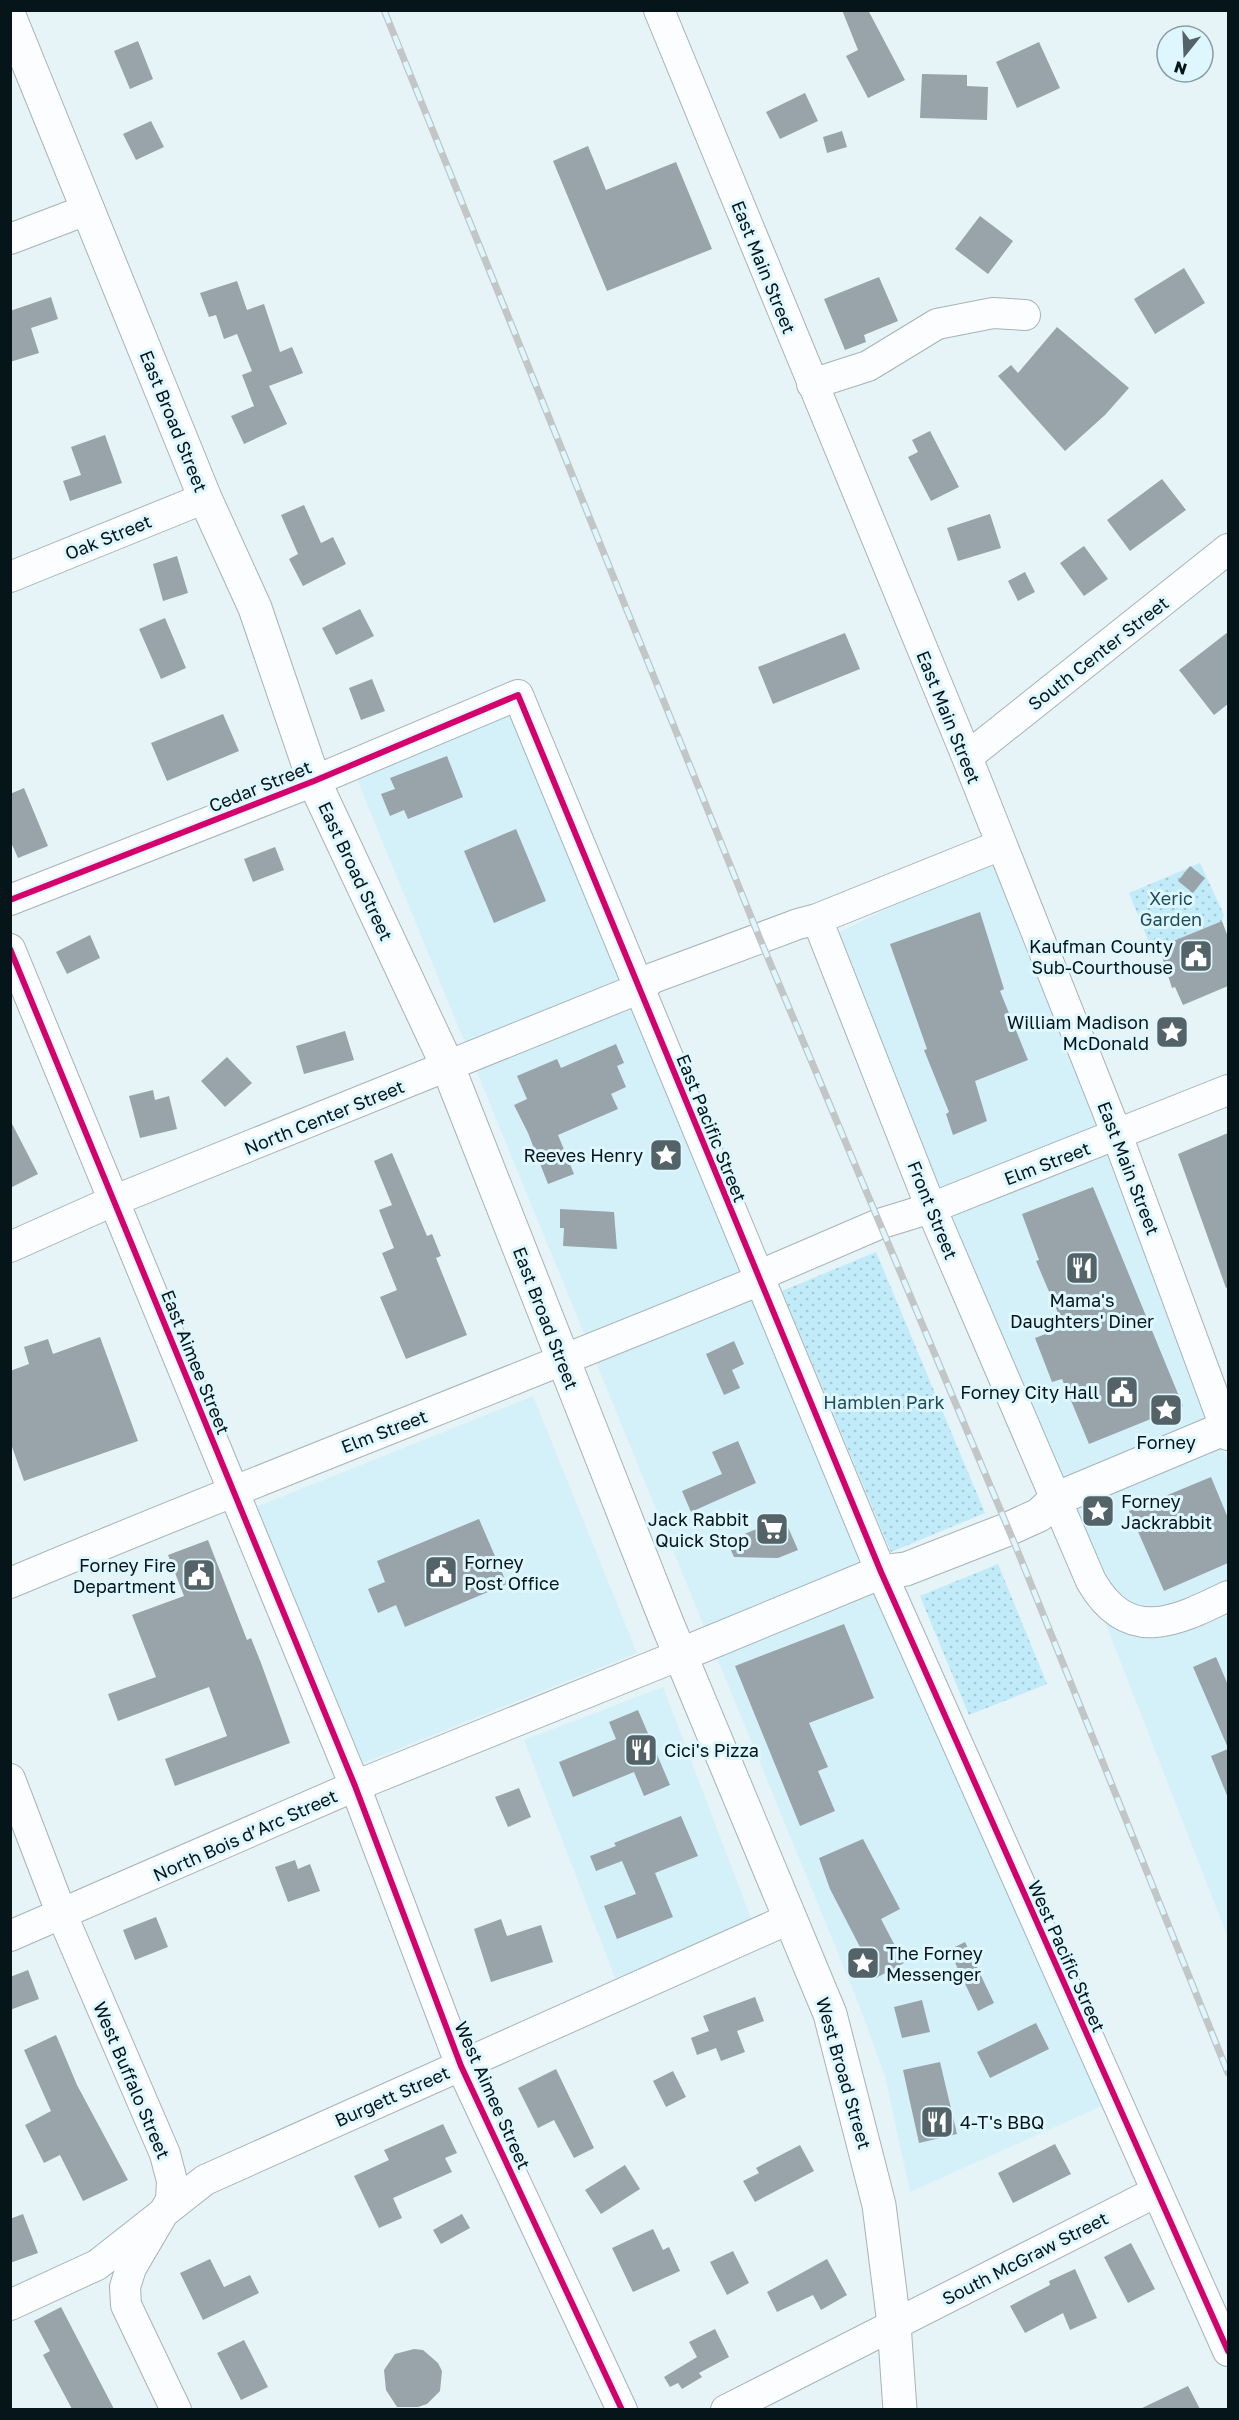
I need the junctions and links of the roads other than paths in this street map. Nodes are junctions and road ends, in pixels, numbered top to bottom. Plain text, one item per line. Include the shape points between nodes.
1 (659, 10) edge
2 (10, 18) edge
3 (89, 209) junction
4 (10, 238) edge
5 (1025, 315) dead end
6 (812, 384) junction
7 (205, 498) junction
8 (1228, 549) edge
9 (10, 577) edge
10 (518, 695) joint
11 (966, 757) junction
12 (314, 781) junction
13 (1001, 845) junction
14 (10, 900) edge
15 (817, 919) junction
16 (10, 949) edge
17 (638, 989) junction
18 (448, 1067) junction
19 (1228, 1090) edge
20 (1117, 1135) junction
21 (113, 1201) junction
22 (931, 1208) junction
23 (10, 1247) edge
24 (758, 1281) junction
25 (562, 1362) junction
26 (1228, 1430) edge
27 (233, 1490) junction
28 (1056, 1499) junction
29 (881, 1572) junction
30 (10, 1584) edge
31 (1228, 1596) edge
32 (680, 1655) junction
33 (10, 1779) edge
34 (355, 1786) junction
35 (62, 1915) junction
36 (791, 1918) junction
37 (10, 1936) edge
38 (461, 2066) junction
39 (1156, 2192) junction
40 (164, 2212) junction
41 (10, 2305) edge
42 (894, 2324) junction
43 (1228, 2351) edge
44 (176, 2409) edge
45 (622, 2409) edge
46 (726, 2409) edge
47 (900, 2409) edge

1 - 6 street, East Main Street
2 - 3 main road, East Broad Street
3 - 4 street
3 - 7 main road, East Broad Street
5 - 6 street via 993,313 937,324 868,366
6 - 11 street, East Main Street
7 - 9 street, Oak Street
7 - 12 main road, East Broad Street via 255,608
8 - 11 street, South Center Street
10 - 12 street, Cedar Street
10 - 17 street, East Pacific Street
11 - 13 street, East Main Street
12 - 14 street, Cedar Street
12 - 18 main road, East Broad Street
13 - 15 street
13 - 20 street, East Main Street
15 - 17 street, North Center Street via 662,991
15 - 22 street, Front Street
16 - 21 street, East Aimee Street
17 - 18 street, North Center Street
17 - 24 street, East Pacific Street
18 - 21 street, North Center Street
18 - 25 main road, East Broad Street
19 - 20 street, Elm Street
20 - 22 street, Elm Street
20 - 26 street, East Main Street
21 - 23 street, North Center Street
21 - 27 street, East Aimee Street
22 - 24 street, Elm Street via 858,1233 772,1270
22 - 28 street, Front Street
24 - 25 street, Elm Street
24 - 29 street, East Pacific Street
25 - 27 street, Elm Street
25 - 32 main road, East Broad Street
26 - 28 main road
27 - 30 street, Elm Street
27 - 34 street, East Aimee Street
28 - 29 main road via 1033,1497 1003,1521 897,1556
28 - 31 street, Front Street via 1091,1581 1113,1612 1147,1624 1168,1622
29 - 32 main road
29 - 39 street, West Pacific Street
32 - 34 street, North Bois d’Arc Street
32 - 36 main road, West Broad Street
33 - 35 street, West Buffalo Street
34 - 35 street, North Bois d’Arc Street
34 - 38 street, West Aimee Street
35 - 37 street, North Bois d’Arc Street
35 - 40 street, West Buffalo Street via 165,2154 172,2181 171,2200
36 - 38 street, Burgett Street
36 - 42 main road, West Broad Street via 830,2014 879,2205
38 - 40 street, Burgett Street via 206,2180
38 - 45 street, West Aimee Street
39 - 42 street, South McGraw Street
39 - 43 street, West Pacific Street
40 - 41 street, Burgett Street via 97,2265
40 - 44 street, West Buffalo Street via 131,2268 125,2287 126,2305
42 - 46 street, South McGraw Street
42 - 47 main road, West Broad Street

